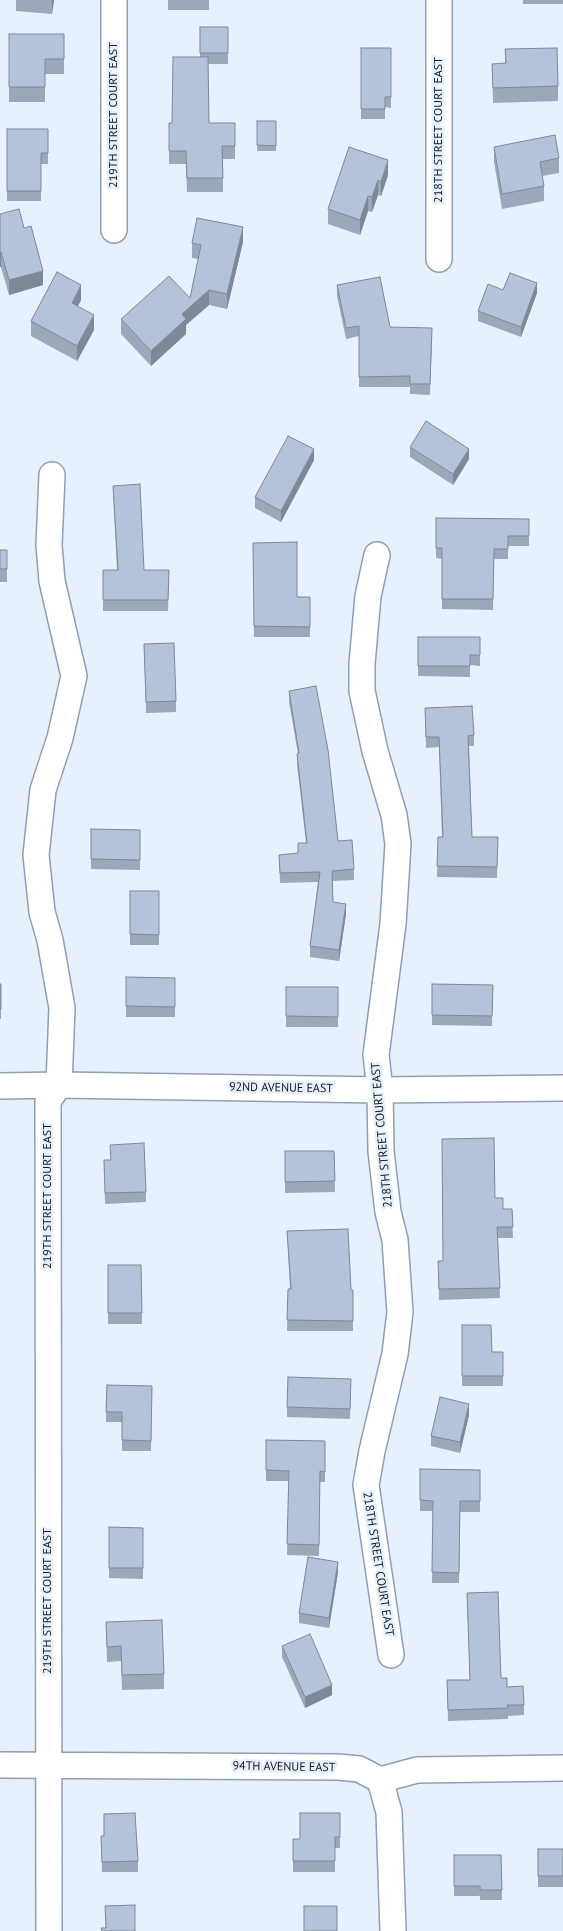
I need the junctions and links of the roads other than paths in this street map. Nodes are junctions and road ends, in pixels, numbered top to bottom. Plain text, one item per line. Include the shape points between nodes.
1 (114, 0) edge
2 (440, 0) edge
3 (114, 230) dead end
4 (439, 259) dead end
5 (52, 475) dead end
6 (377, 555) dead end
7 (59, 1085) junction
8 (0, 1086) edge
9 (563, 1088) edge
10 (380, 1090) junction
11 (391, 1655) dead end
12 (49, 1764) junction
13 (0, 1765) edge
14 (563, 1768) edge
15 (380, 1780) junction
16 (49, 1931) edge
17 (393, 1931) edge

1 - 3 street, 219TH STREET COURT EAST
2 - 4 street, 218TH STREET COURT EAST
5 - 7 street, 219TH STREET COURT EAST via 49,545 52,581 74,676 60,738 43,790 36,855 42,912 62,1008
6 - 10 street, 218TH STREET COURT EAST via 368,596 362,691 394,815 398,844 393,924 376,1055
7 - 8 street, 92ND AVENUE EAST
7 - 10 street, 92ND AVENUE EAST
7 - 12 street, 219TH STREET COURT EAST via 48,1100
9 - 10 street, 92ND AVENUE EAST
10 - 11 street, 218TH STREET COURT EAST via 381,1152 388,1212 395,1240 400,1312 396,1354 366,1485
12 - 13 street, 94TH AVENUE EAST
12 - 15 street, 94TH AVENUE EAST via 338,1767 359,1769
12 - 16 street, 219TH STREET COURT EAST
14 - 15 street via 418,1770
15 - 17 street via 389,1812

